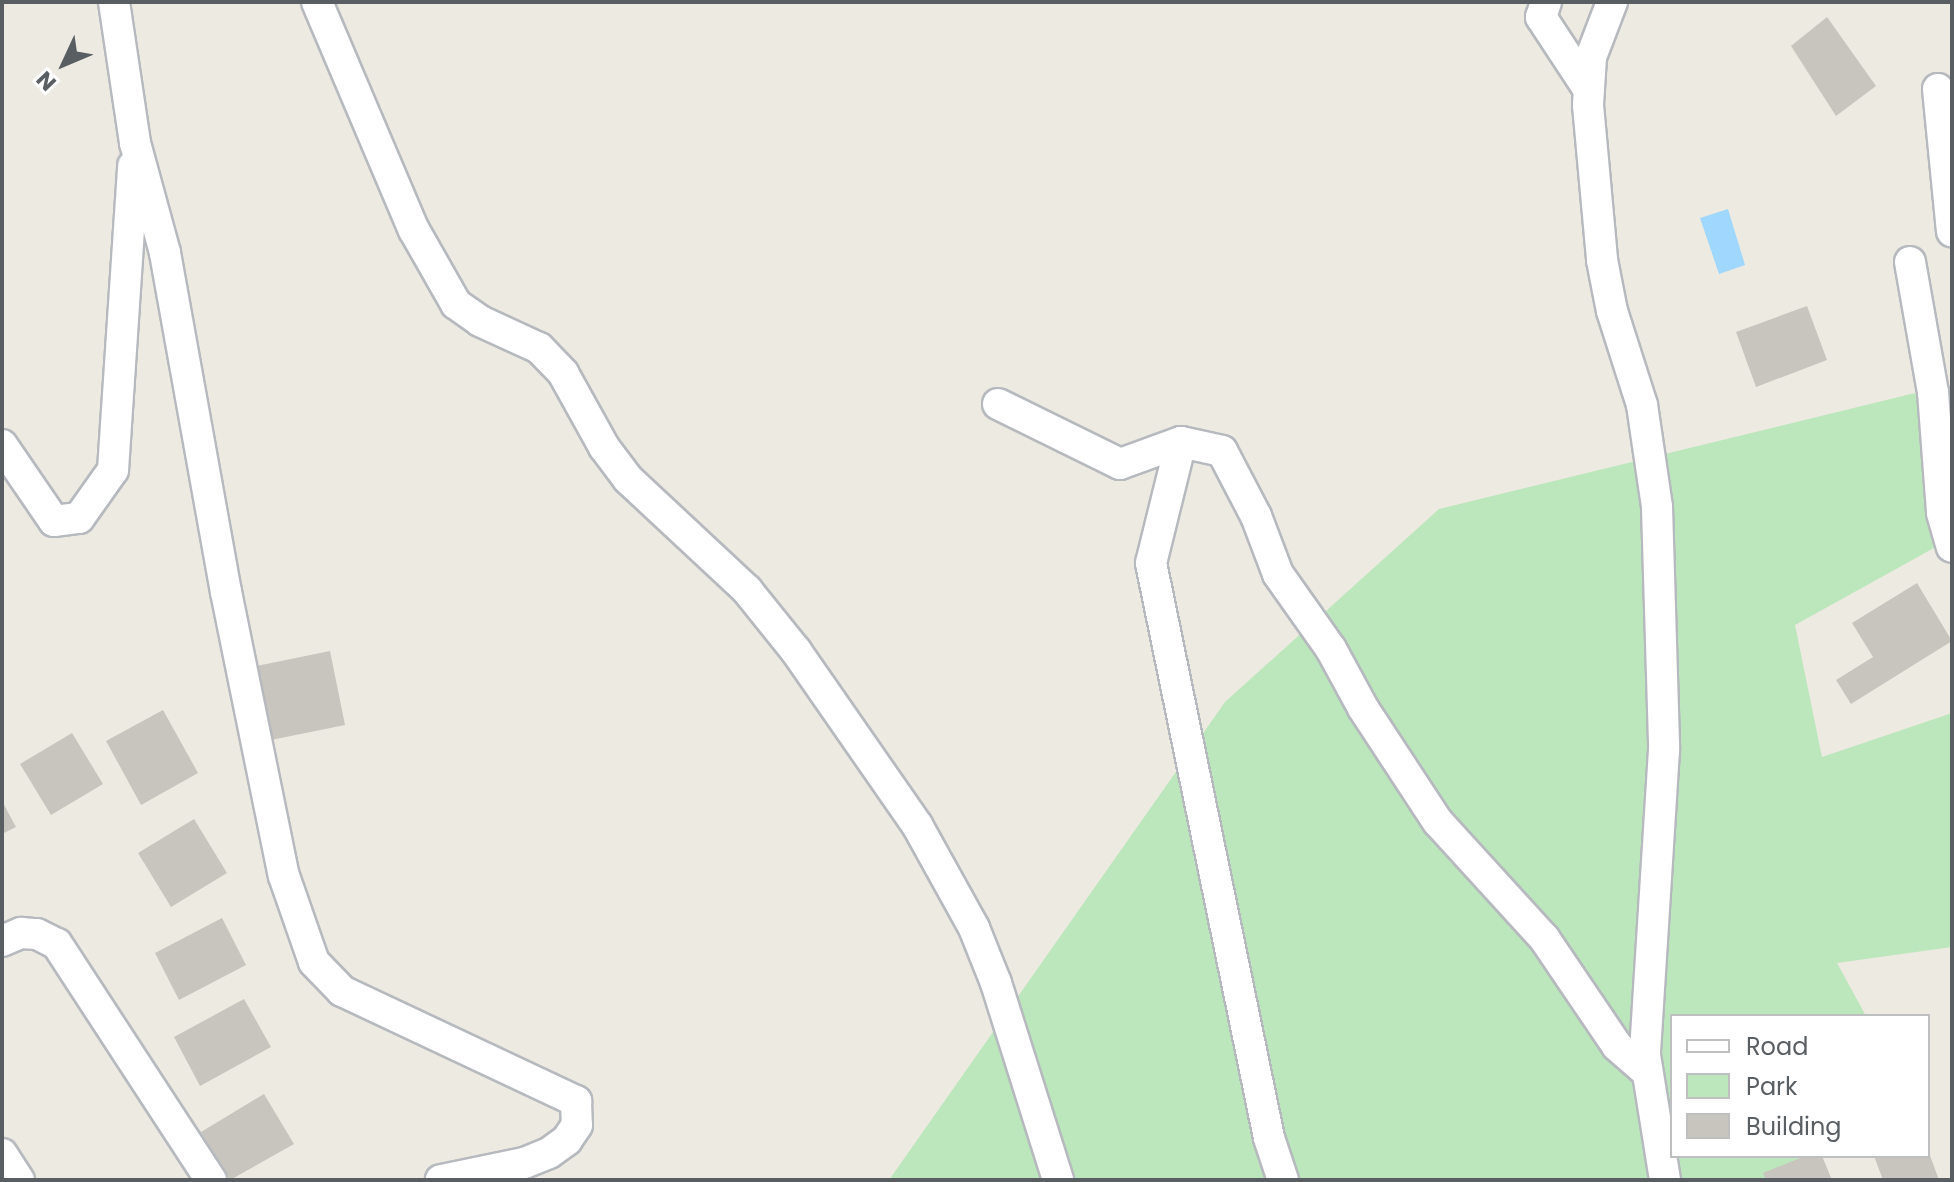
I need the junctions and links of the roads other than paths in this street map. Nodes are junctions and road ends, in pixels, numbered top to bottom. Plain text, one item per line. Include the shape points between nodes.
1 (114, 2) edge
2 (317, 2) edge
3 (1546, 2) edge
4 (1612, 2) edge
5 (1938, 89) dead end
6 (1589, 90) junction
7 (135, 143) junction
8 (1952, 231) edge
9 (1910, 262) dead end
10 (998, 404) dead end
11 (1944, 434) edge
12 (1181, 442) junction
13 (2, 445) edge
14 (1952, 547) edge
15 (2, 941) edge
16 (1646, 1071) junction
17 (2, 1154) edge
18 (19, 1180) edge
19 (211, 1180) edge
20 (441, 1180) edge
21 (1058, 1180) edge
22 (1283, 1180) edge
23 (1665, 1180) edge

1 - 7 street
2 - 21 street via 414,230 456,304 539,348 563,373 628,479 747,590 917,825 979,942
3 - 6 street via 1541,17
4 - 6 street via 1591,57
5 - 8 street
6 - 16 street via 1602,260 1642,405 1657,507 1664,750
7 - 13 street via 113,470 79,518 54,521
7 - 20 street via 165,253 284,876 314,962 342,991 576,1101 577,1125 549,1153
9 - 11 street
10 - 12 street via 1120,464
11 - 14 street via 1942,513
12 - 16 street via 1222,451 1256,516 1278,574 1438,822 1544,938 1617,1046
12 - 22 street via 1151,563 1269,1138
15 - 19 street via 21,933 57,944
16 - 23 street
17 - 18 street

